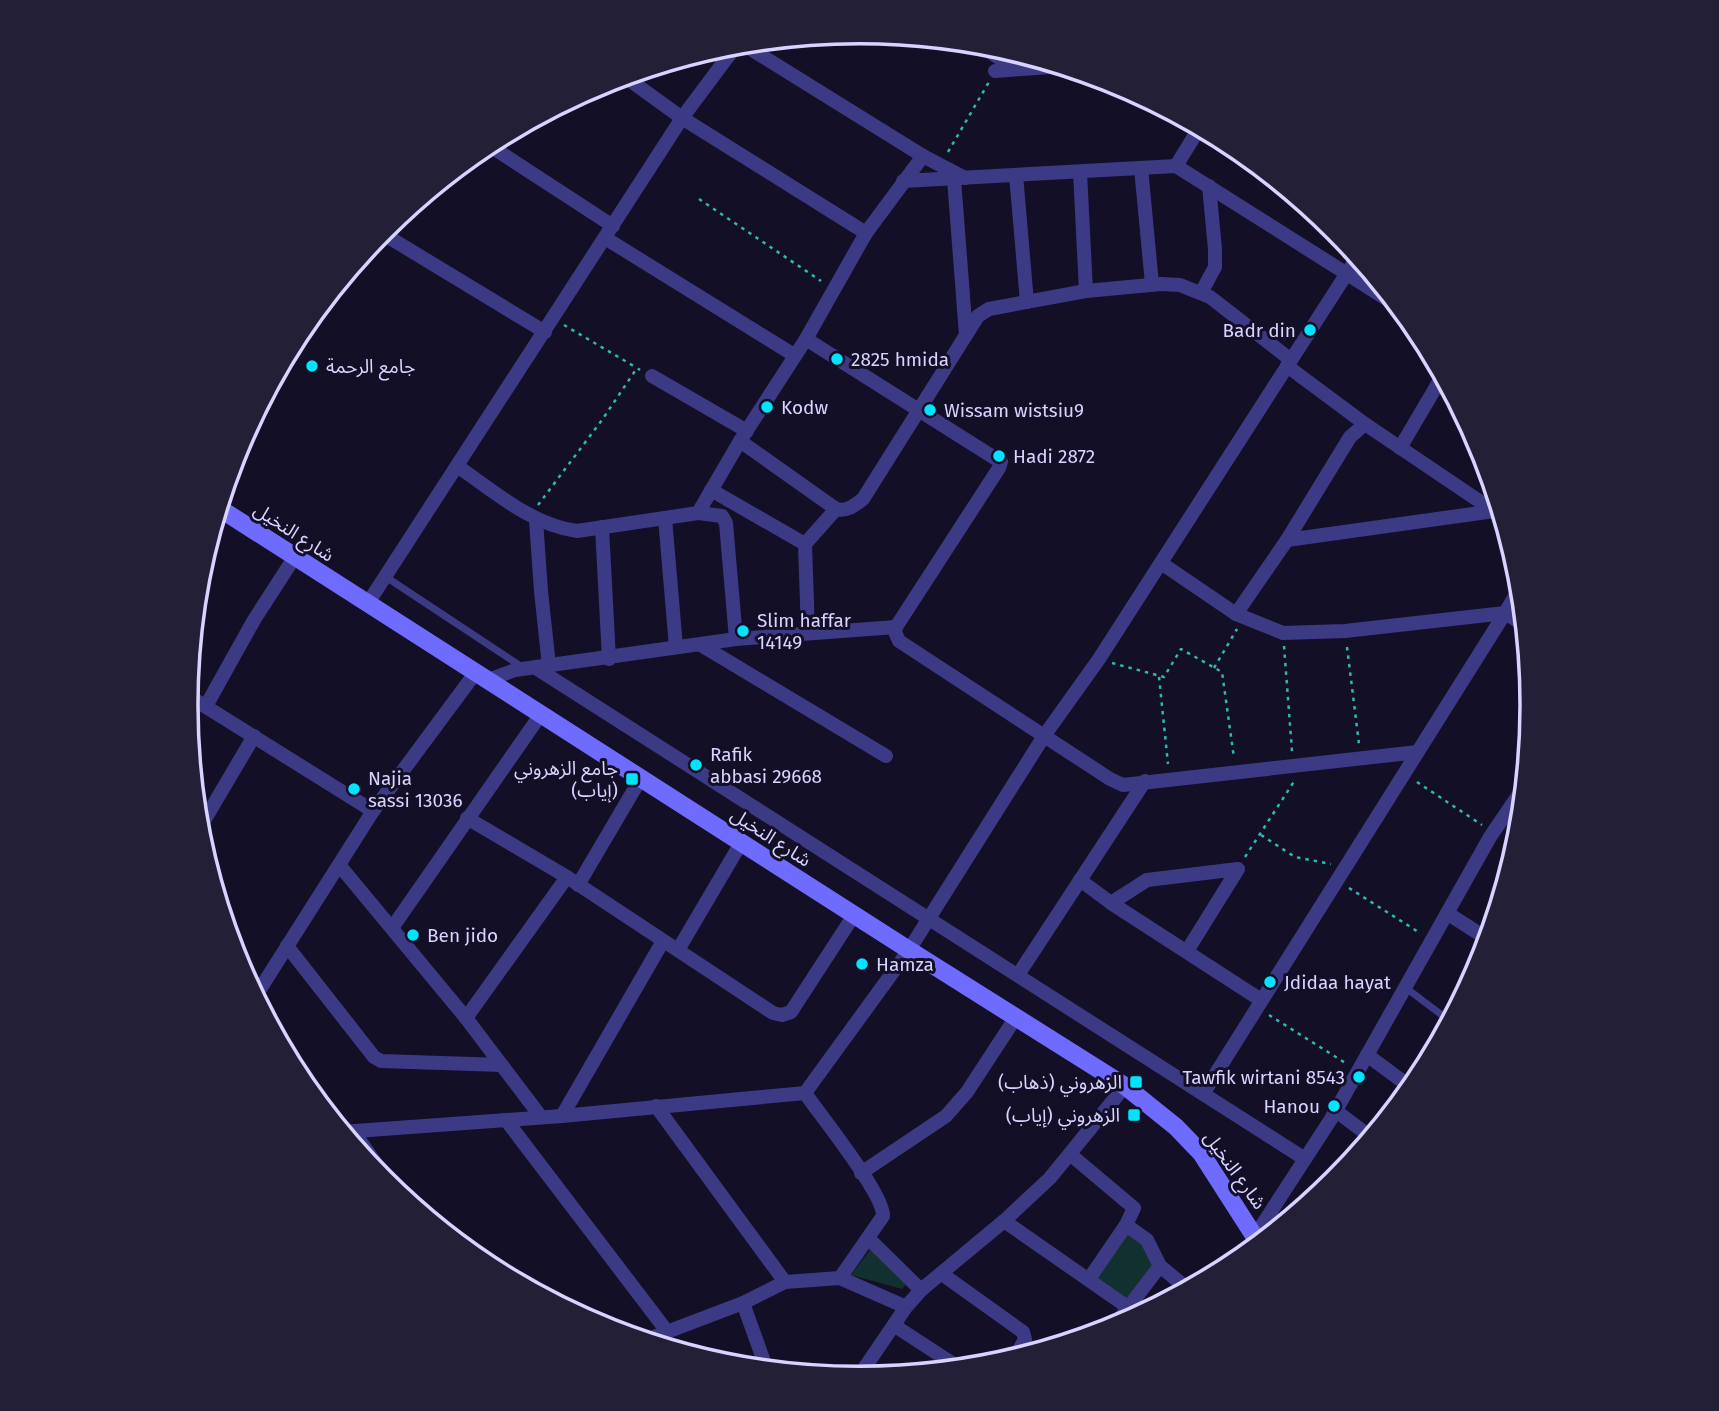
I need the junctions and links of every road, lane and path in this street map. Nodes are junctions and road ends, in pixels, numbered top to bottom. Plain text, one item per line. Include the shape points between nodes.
1 (755, 52) edge
2 (730, 56) edge
3 (1002, 60) edge
4 (634, 84) edge
5 (682, 118) junction
6 (1195, 135) edge
7 (498, 152) edge
8 (923, 156) junction
9 (940, 164) junction
10 (1176, 166) junction
11 (1141, 168) junction
12 (1080, 172) junction
13 (1016, 175) junction
14 (959, 178) junction
15 (903, 181) junction
16 (1209, 186) junction
17 (699, 199) dead end
18 (609, 232) junction
19 (866, 233) junction
20 (392, 238) edge
21 (1353, 265) edge
22 (1348, 273) junction
23 (1152, 284) junction
24 (832, 289) junction
25 (1086, 291) junction
26 (1375, 291) edge
27 (1201, 293) junction
28 (1027, 302) junction
29 (550, 325) junction
30 (966, 335) junction
31 (806, 339) junction
32 (794, 355) junction
33 (1289, 363) junction
34 (637, 368) junction
35 (652, 376) joint
36 (1438, 384) edge
37 (920, 411) junction
38 (1365, 424) junction
39 (743, 436) junction
40 (1400, 448) junction
41 (457, 466) junction
42 (711, 490) junction
43 (1491, 508) edge
44 (836, 509) junction
45 (227, 513) edge
46 (698, 513) junction
47 (1493, 514) edge
48 (533, 518) junction
49 (665, 518) junction
50 (602, 527) junction
51 (1287, 540) junction
52 (805, 544) junction
53 (294, 558) junction
54 (1161, 563) junction
55 (385, 576) junction
56 (1513, 600) edge
57 (368, 603) junction
58 (1506, 613) junction
59 (1240, 616) junction
60 (1516, 620) edge
61 (896, 627) junction
62 (1345, 631) junction
63 (808, 633) junction
64 (1283, 634) junction
65 (736, 639) junction
66 (701, 645) junction
67 (676, 647) junction
68 (609, 659) junction
69 (1099, 659) junction
70 (537, 667) junction
71 (1214, 668) junction
72 (482, 676) junction
73 (1158, 676) junction
74 (198, 701) edge
75 (206, 706) junction
76 (541, 714) junction
77 (254, 736) junction
78 (1044, 736) junction
79 (1418, 752) junction
80 (887, 756) dead end
81 (1360, 758) junction
82 (1299, 764) junction
83 (1236, 771) junction
84 (1404, 774) junction
85 (641, 778) junction
86 (1170, 778) junction
87 (1145, 781) junction
88 (1515, 800) edge
89 (373, 811) junction
90 (207, 816) edge
91 (467, 818) junction
92 (1493, 832) junction
93 (1259, 835) junction
94 (741, 842) junction
95 (340, 866) junction
96 (1345, 866) junction
97 (1238, 869) junction
98 (1080, 880) junction
99 (572, 881) junction
100 (1336, 881) junction
101 (1111, 903) junction
102 (1447, 913) junction
103 (853, 915) junction
104 (928, 918) junction
105 (393, 928) junction
106 (1480, 934) edge
107 (1432, 940) junction
108 (663, 941) junction
109 (287, 946) junction
110 (678, 950) junction
111 (909, 950) junction
112 (1187, 951) junction
113 (1018, 975) junction
114 (261, 987) edge
115 (1406, 988) junction
116 (1258, 1003) junction
117 (1444, 1016) edge
118 (1016, 1017) junction
119 (466, 1018) junction
120 (1367, 1055) junction
121 (502, 1065) junction
122 (1358, 1071) junction
123 (1404, 1082) edge
124 (1125, 1086) junction
125 (805, 1093) junction
126 (1203, 1094) junction
127 (656, 1106) junction
128 (1336, 1111) junction
129 (562, 1116) junction
130 (541, 1117) junction
131 (506, 1121) junction
132 (353, 1132) edge
133 (1365, 1133) edge
134 (1071, 1155) junction
135 (1305, 1158) junction
136 (861, 1173) junction
137 (1004, 1221) junction
138 (1126, 1225) junction
139 (1264, 1229) edge
140 (1255, 1236) edge
141 (868, 1238) junction
142 (1160, 1265) junction
143 (942, 1274) junction
144 (840, 1278) junction
145 (1089, 1279) junction
146 (785, 1282) junction
147 (1181, 1283) edge
148 (920, 1290) junction
149 (743, 1303) junction
150 (906, 1307) junction
151 (1129, 1308) junction
152 (1127, 1311) edge
153 (895, 1326) junction
154 (666, 1331) junction
155 (657, 1335) edge
156 (1022, 1347) edge
157 (764, 1360) edge
158 (948, 1362) edge
159 (866, 1367) edge

1 - 8 street
2 - 5 street
3 - 9 path
4 - 5 street
5 - 18 street
5 - 19 street
6 - 10 street
7 - 18 street
8 - 9 street
8 - 15 street
9 - 14 street
10 - 11 street
10 - 16 street
11 - 12 street
11 - 23 street
12 - 13 street
12 - 25 street
13 - 14 street
13 - 28 street
14 - 15 street
14 - 30 street
15 - 19 street
16 - 22 street
16 - 27 street via 1215,267
17 - 24 path
18 - 29 street
18 - 32 street
19 - 24 street
20 - 29 street
21 - 22 street
22 - 26 street
22 - 33 street
23 - 25 street
23 - 27 street via 1180,285
24 - 31 street
25 - 28 street
27 - 33 street via 1227,309
28 - 30 street via 984,311
29 - 34 path
29 - 41 street
30 - 37 street
31 - 32 street
31 - 37 street
32 - 39 street
33 - 38 street
33 - 54 street
34 - 35 path
34 - 48 path
35 - 39 street
36 - 40 street
37 - 44 street via 863,499 842,511
37 - 61 street via 998,458 1001,465
38 - 40 street
38 - 51 street via 1350,437
39 - 42 street
39 - 44 street
40 - 43 street
41 - 48 street
41 - 55 street
42 - 46 street
42 - 52 street
44 - 52 street
45 - 53 main road, شارع النخيل
46 - 49 street
46 - 65 street via 722,516 726,523
47 - 51 street
48 - 50 street via 560,529
48 - 70 street via 541,591
49 - 50 street
49 - 67 street
50 - 68 street
51 - 59 street
52 - 63 street
53 - 57 main road, شارع النخيل
53 - 75 street
54 - 59 street
54 - 69 street
55 - 57 street
55 - 70 lane
56 - 58 street
57 - 72 main road, شارع النخيل
58 - 60 street
58 - 62 street
58 - 79 street
59 - 64 street
59 - 71 path
61 - 63 street
61 - 78 street via 899,640
62 - 64 street
62 - 81 path
63 - 65 street
64 - 82 path
65 - 66 street
66 - 67 street
66 - 80 street
67 - 68 street
68 - 70 street
69 - 73 path
69 - 78 street
70 - 72 street
70 - 104 street
71 - 73 path via 1181,649 1164,677
71 - 83 path via 1222,672
72 - 76 main road, شارع النخيل
72 - 89 street
73 - 86 path
74 - 75 street
75 - 77 street
76 - 85 main road, شارع النخيل
76 - 91 street
77 - 89 street
77 - 90 street
78 - 87 street via 1117,783
78 - 104 street
79 - 81 street
79 - 84 street
81 - 82 street
82 - 83 street
82 - 93 path
83 - 86 street
84 - 92 path
84 - 96 street
85 - 94 main road, شارع النخيل
85 - 99 street
86 - 87 street
87 - 98 street
88 - 92 street
89 - 95 street
91 - 99 street
91 - 105 street
92 - 102 street
93 - 96 path via 1295,857
93 - 97 path
94 - 103 main road, شارع النخيل
94 - 110 street
95 - 105 street
95 - 109 street
96 - 100 street
97 - 101 street via 1147,880
97 - 112 street
98 - 101 street
98 - 113 street
99 - 108 street
99 - 119 street
100 - 107 path
100 - 116 street
101 - 112 street
102 - 106 street
102 - 107 street
103 - 110 street via 787,1014 773,1013
103 - 111 main road, شارع النخيل
104 - 111 street
104 - 113 street
105 - 119 street
107 - 115 street
108 - 110 street
108 - 129 street
109 - 114 street
109 - 121 street via 381,1062
111 - 118 main road, شارع النخيل
111 - 125 street
112 - 116 street
113 - 126 street
115 - 117 lane
115 - 120 street
116 - 122 path
116 - 126 street
118 - 124 main road, شارع النخيل
118 - 136 street via 946,1116
119 - 121 street
120 - 122 street
120 - 123 street
121 - 130 street
122 - 128 street
124 - 134 street
124 - 140 main road, شارع النخيل via 1201,1153
125 - 127 street
125 - 136 street
126 - 135 street
127 - 129 street
127 - 146 street
128 - 133 street
128 - 135 street
129 - 130 street
130 - 131 street
131 - 132 street
131 - 154 street
134 - 137 street
134 - 138 street via 1132,1206
135 - 139 street
136 - 141 street via 883,1209
137 - 143 street
137 - 145 street
138 - 142 street via 1147,1240
138 - 145 street
141 - 144 street
141 - 148 street
142 - 147 street
142 - 151 street
143 - 148 street
143 - 156 street via 1023,1332
144 - 146 street
144 - 150 street
145 - 151 street
146 - 149 street
148 - 150 street
149 - 154 street
149 - 157 street
150 - 153 street
151 - 152 street
153 - 158 street
153 - 159 street
154 - 155 street

